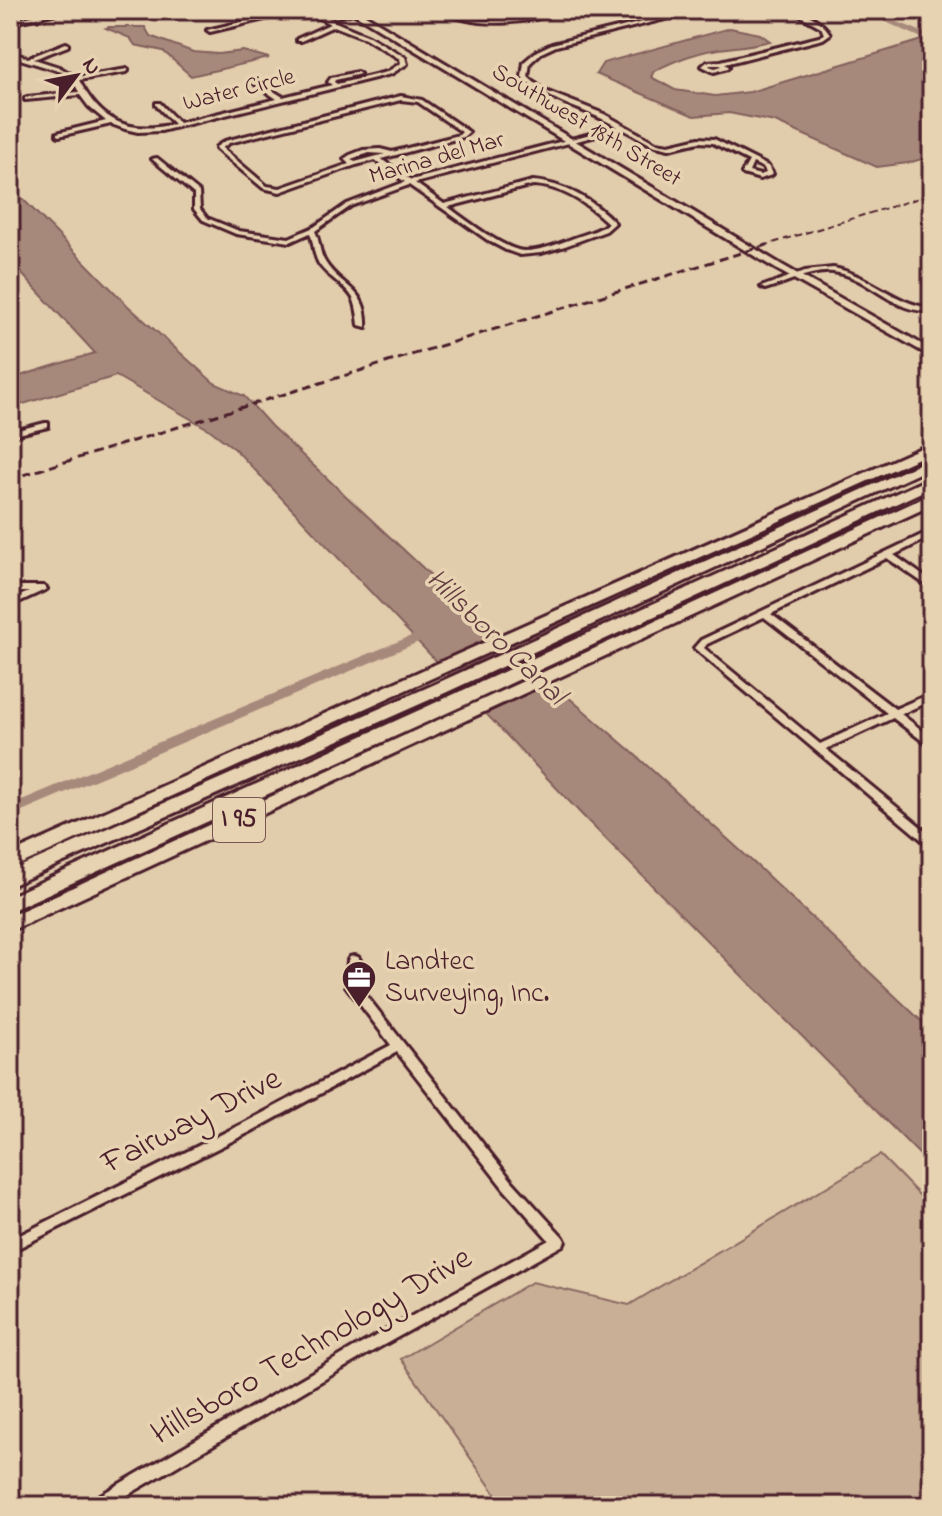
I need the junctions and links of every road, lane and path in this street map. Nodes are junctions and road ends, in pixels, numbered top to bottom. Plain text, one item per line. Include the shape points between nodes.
1 (44, 10) edge
2 (67, 10) edge
3 (137, 10) edge
4 (300, 10) edge
5 (308, 10) edge
6 (338, 10) edge
7 (359, 10) edge
8 (443, 10) edge
9 (563, 10) edge
10 (698, 10) edge
11 (793, 10) edge
12 (316, 15) junction
13 (27, 16) junction
14 (119, 16) dead end
15 (10, 17) edge
16 (323, 19) junction
17 (17, 20) dead end
18 (334, 24) junction
19 (210, 30) dead end
20 (299, 40) dead end
21 (66, 45) dead end
22 (10, 54) edge
23 (28, 60) junction
24 (721, 63) dead end
25 (126, 70) dead end
26 (75, 79) junction
27 (257, 83) dead end
28 (82, 93) junction
29 (27, 99) dead end
30 (282, 99) junction
31 (158, 104) dead end
32 (111, 122) junction
33 (178, 125) junction
34 (624, 127) junction
35 (59, 134) dead end
36 (577, 139) junction
37 (391, 154) junction
38 (376, 158) junction
39 (155, 159) dead end
40 (752, 160) dead end
41 (354, 164) junction
42 (411, 182) junction
43 (444, 206) junction
44 (312, 231) junction
45 (799, 277) junction
46 (765, 287) dead end
47 (932, 310) edge
48 (363, 325) dead end
49 (932, 354) edge
50 (45, 425) dead end
51 (10, 434) edge
52 (932, 447) edge
53 (932, 462) edge
54 (932, 481) edge
55 (932, 499) edge
56 (932, 533) edge
57 (887, 554) junction
58 (932, 586) edge
59 (10, 589) edge
60 (10, 603) edge
61 (764, 613) junction
62 (528, 639) junction
63 (557, 665) junction
64 (433, 683) junction
65 (932, 696) edge
66 (461, 709) junction
67 (894, 713) junction
68 (932, 743) edge
69 (819, 748) junction
70 (932, 842) edge
71 (10, 862) edge
72 (10, 879) edge
73 (10, 904) edge
74 (10, 924) edge
75 (354, 960) dead end
76 (399, 1046) junction
77 (10, 1246) edge
78 (95, 1506) edge

1 - 13 street
2 - 13 street
3 - 14 street
4 - 19 street
5 - 12 street
6 - 12 street
7 - 16 street
7 - 36 main road, Southwest 18th Street
8 - 9 street via 495,22
10 - 34 street via 539,52 527,62 527,80 541,91
11 - 24 street via 827,31 821,38
12 - 16 street
13 - 15 street
13 - 17 street
16 - 18 street
18 - 20 street
18 - 30 street, Water Circle via 403,58 403,66 384,74 373,70 333,79 336,86
21 - 23 street
22 - 23 street
23 - 26 street
25 - 26 street
26 - 28 street
27 - 30 street
28 - 29 street
28 - 32 street
30 - 33 street, Water Circle
31 - 33 street
32 - 33 street, Water Circle via 135,131
32 - 35 street
34 - 36 street, Marina del Mar
34 - 40 street via 661,146 709,140
36 - 42 street, Marina del Mar
36 - 45 main road, Southwest 18th Street
37 - 38 street
37 - 41 street via 377,149 356,154 347,159
37 - 41 street via 461,136 465,130 420,101 406,98 218,148 274,190 292,189
38 - 41 street
38 - 42 street
39 - 44 street, Marina del Mar via 197,193 197,209 205,219 263,238 290,240
42 - 43 street
42 - 44 street, Marina del Mar via 349,205
43 - 43 street via 515,252 548,247 612,223 545,182
44 - 48 street via 323,266 356,294
45 - 46 street
45 - 47 street via 842,272 905,306
45 - 49 main road, Southwest 18th Street
50 - 51 street
52 - 62 highway
53 - 62 highway
54 - 63 highway
55 - 63 highway, I 95
56 - 57 street
57 - 58 street
57 - 61 street
59 - 60 street via 43,589
61 - 67 street
61 - 69 street via 699,648
62 - 64 highway
63 - 66 highway, I 95
64 - 71 highway, I 95
64 - 72 highway
65 - 67 street
66 - 73 highway
66 - 74 highway, I 95
67 - 68 street
67 - 69 street
69 - 70 street
75 - 76 street via 352,986
76 - 77 street, Fairway Drive
76 - 78 street, Hillsboro Technology Drive via 558,1241

